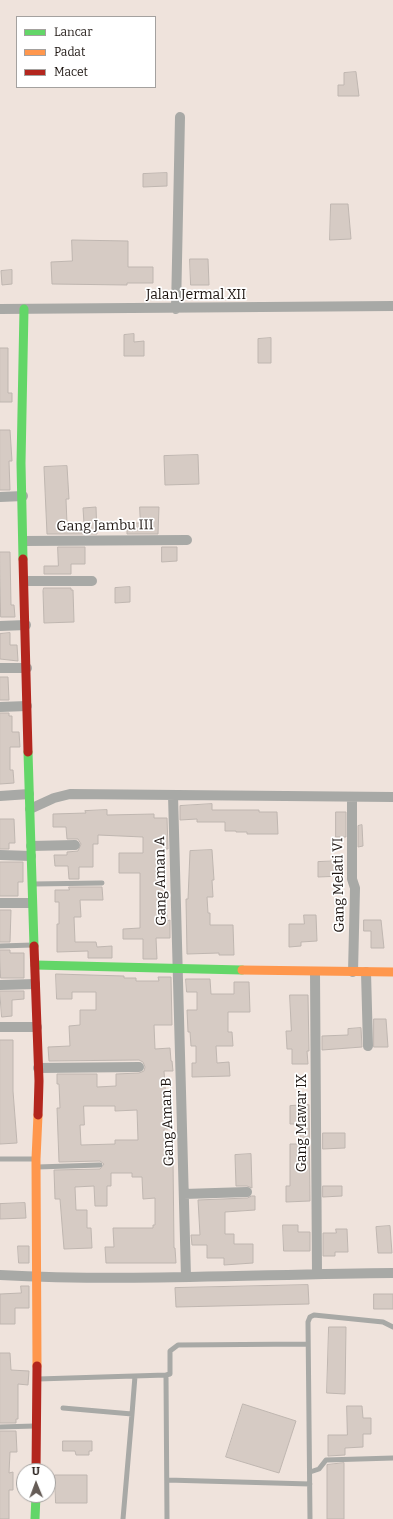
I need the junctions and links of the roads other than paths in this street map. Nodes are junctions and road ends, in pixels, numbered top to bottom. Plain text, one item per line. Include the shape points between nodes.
1 (180, 117) dead end
2 (393, 306) edge
3 (0, 309) edge
4 (24, 309) junction
5 (176, 309) junction
6 (23, 496) junction
7 (0, 497) edge
8 (187, 540) dead end
9 (24, 541) junction
10 (25, 581) junction
11 (92, 581) dead end
12 (26, 625) junction
13 (0, 626) edge
14 (0, 668) edge
15 (27, 668) junction
16 (27, 706) junction
17 (0, 707) edge
18 (29, 794) junction
19 (173, 795) junction
20 (0, 796) edge
21 (352, 797) junction
22 (393, 797) edge
23 (30, 809) junction
24 (75, 845) dead end
25 (31, 851) junction
26 (0, 855) edge
27 (102, 883) dead end
28 (33, 884) junction
29 (0, 903) edge
30 (32, 903) junction
31 (34, 945) junction
32 (0, 946) edge
33 (35, 965) junction
34 (176, 967) junction
35 (315, 972) junction
36 (353, 972) junction
37 (366, 972) junction
38 (393, 972) edge
39 (36, 984) junction
40 (0, 985) edge
41 (0, 1027) edge
42 (37, 1027) junction
43 (368, 1046) dead end
44 (139, 1067) dead end
45 (38, 1068) junction
46 (0, 1159) edge
47 (36, 1163) junction
48 (100, 1165) dead end
49 (248, 1192) dead end
50 (184, 1194) junction
51 (393, 1273) edge
52 (317, 1274) junction
53 (0, 1275) edge
54 (38, 1277) junction
55 (186, 1277) junction
56 (393, 1327) edge
57 (308, 1344) junction
58 (166, 1375) junction
59 (135, 1376) junction
60 (37, 1379) junction
61 (63, 1408) dead end
62 (132, 1414) junction
63 (37, 1426) junction
64 (0, 1427) edge
65 (393, 1458) edge
66 (36, 1463) edge
67 (310, 1472) junction
68 (167, 1480) junction
69 (310, 1484) junction
70 (36, 1503) edge
71 (35, 1519) edge
72 (123, 1519) edge
73 (167, 1519) edge
74 (310, 1519) edge

1 - 5 street
2 - 5 street, Jalan Jermal XII
3 - 4 street, Jalan Jermal XII
4 - 5 street, Jalan Jermal XII
4 - 6 street via 21,462
6 - 7 street
6 - 9 street
8 - 9 street, Gang Jambu III
9 - 10 street
10 - 11 street
10 - 12 street
12 - 13 street
12 - 15 street
14 - 15 street
15 - 16 street
16 - 17 street
16 - 18 street
18 - 20 street
18 - 23 street
19 - 21 street
19 - 23 street via 70,794
19 - 34 street, Gang Aman A
21 - 22 street
21 - 36 street, Gang Melati VI via 352,879 355,888
23 - 25 street
24 - 25 street
25 - 26 street
25 - 28 street
27 - 28 lane
28 - 30 street
29 - 30 street
30 - 31 street
31 - 32 lane
31 - 33 street
33 - 34 street
33 - 39 street
34 - 35 street
34 - 50 street, Gang Aman B
35 - 36 street
35 - 52 street, Gang Mawar IX
36 - 37 street
37 - 38 street
37 - 43 street
39 - 40 street
39 - 42 street
41 - 42 street
42 - 45 street
44 - 45 street
45 - 47 street
46 - 47 lane
47 - 48 lane
47 - 54 street
49 - 50 street
50 - 55 street, Gang Aman B
51 - 52 street
52 - 55 street
53 - 54 street
54 - 55 street
54 - 60 street
56 - 57 lane via 383,1322 314,1315 308,1322
57 - 58 lane via 178,1345 170,1351 170,1374
57 - 67 lane
58 - 59 lane
58 - 68 lane
59 - 60 lane
59 - 62 lane
60 - 63 street
61 - 62 lane
62 - 72 lane
63 - 64 lane
63 - 66 street
65 - 67 lane via 326,1460 319,1470
67 - 69 lane
68 - 69 lane
68 - 73 lane
69 - 74 lane
70 - 71 street

